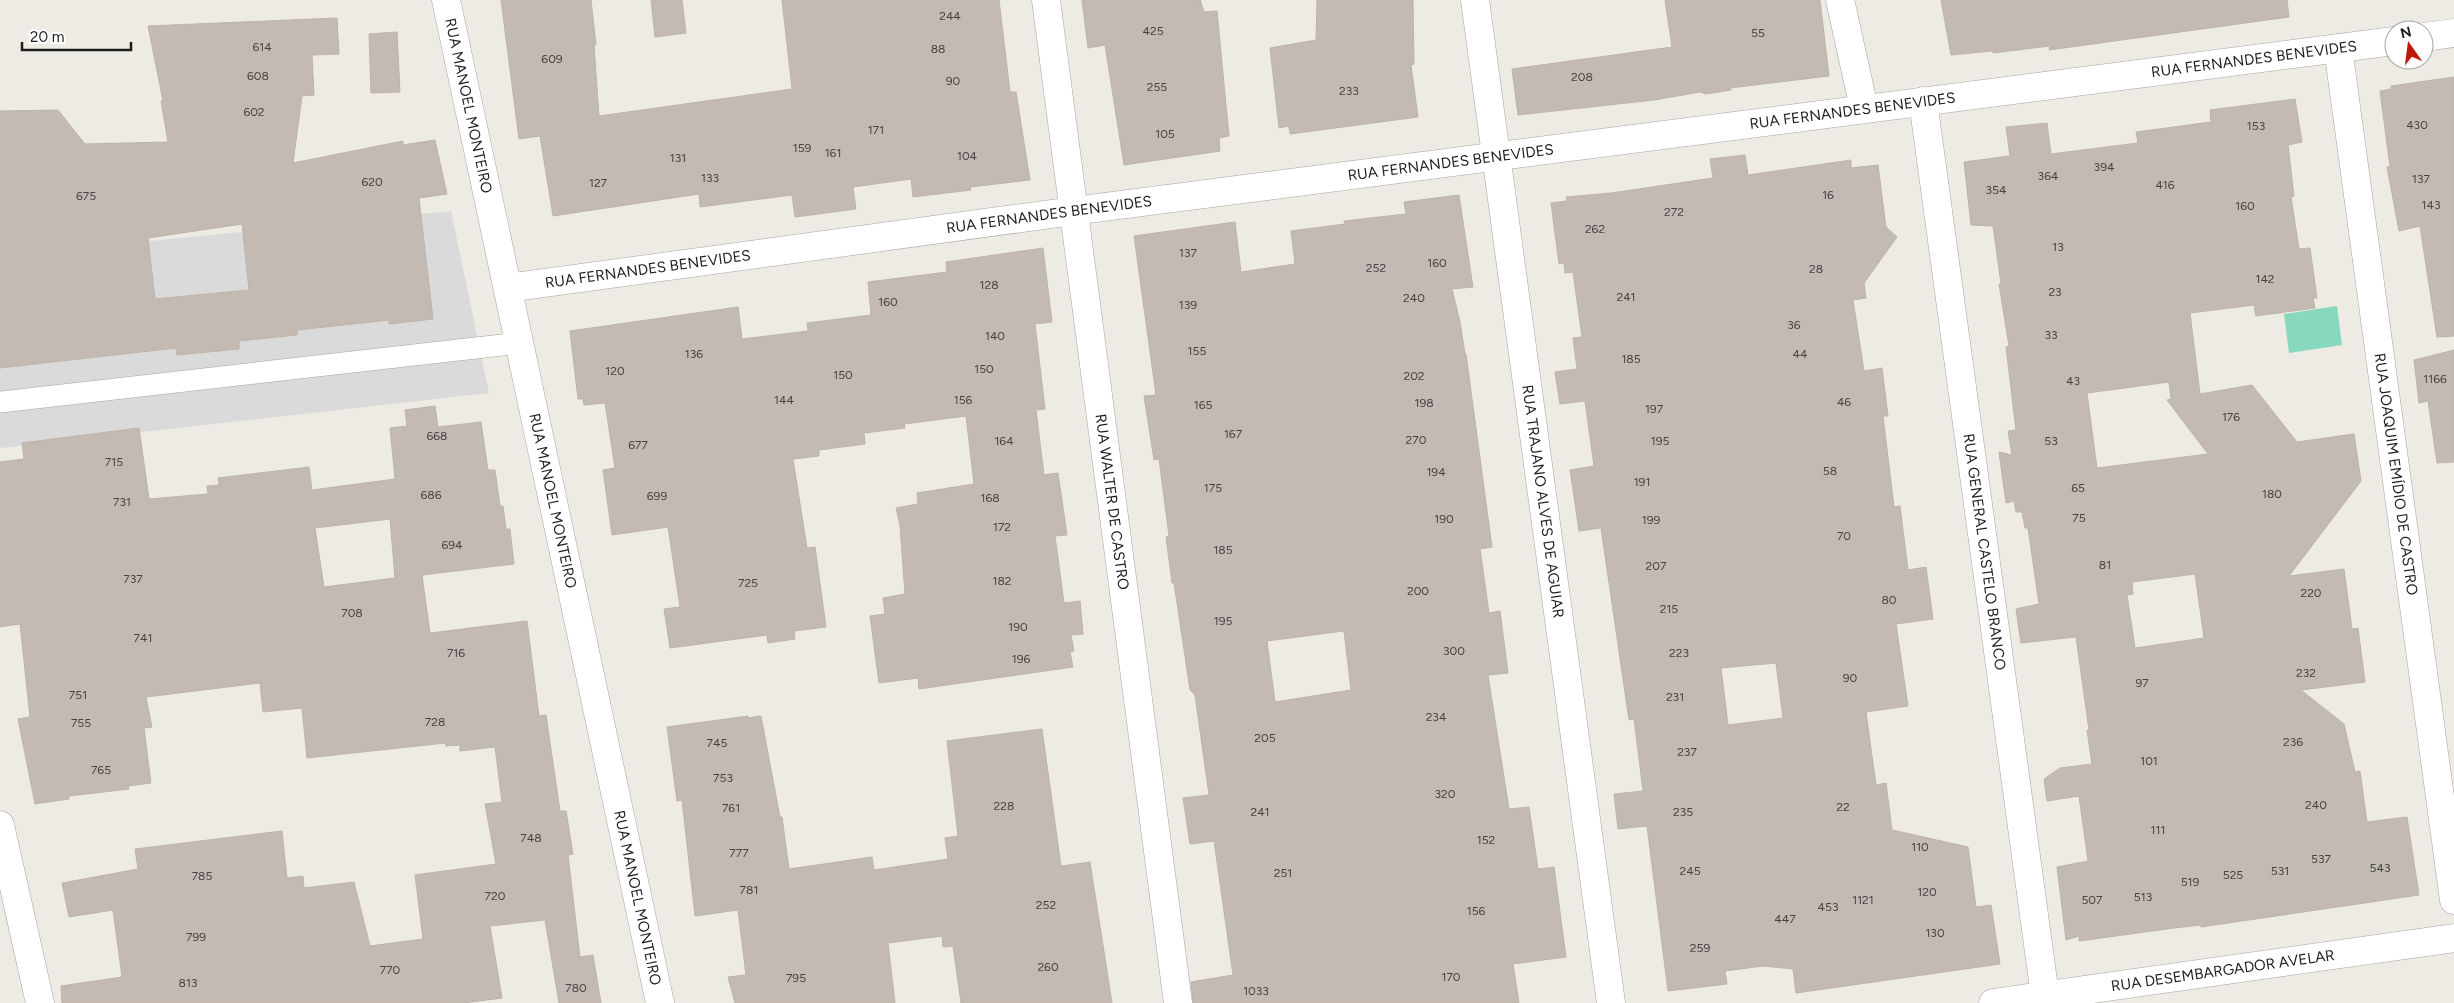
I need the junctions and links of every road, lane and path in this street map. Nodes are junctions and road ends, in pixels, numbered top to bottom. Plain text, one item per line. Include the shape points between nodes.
1 (446, 0) edge
2 (1046, 0) edge
3 (1475, 0) edge
4 (1840, 0) edge
5 (2454, 32) edge
6 (2434, 35) edge
7 (2384, 42) edge
8 (2338, 48) junction
9 (1923, 100) junction
10 (1864, 108) junction
11 (1498, 155) junction
12 (1073, 211) junction
13 (508, 288) junction
14 (520, 343) junction
15 (0, 402) edge
16 (0, 825) edge
17 (7, 885) edge
18 (2454, 900) edge
19 (2454, 938) edge
20 (2046, 999) edge
21 (40, 1003) edge
22 (660, 1003) edge
23 (1178, 1003) edge
24 (1611, 1003) edge
25 (1993, 1003) edge

1 - 13 street, RUA MANOEL MONTEIRO
2 - 12 street, RUA WALTER DE CASTRO
3 - 11 street, RUA TRAJANO ALVES DE AGUIAR
4 - 10 street
5 - 6 street
7 - 8 street, RUA FERNANDES BENEVIDES
8 - 9 street, RUA FERNANDES BENEVIDES
8 - 18 street, RUA JOAQUIM EMÍDIO DE CASTRO
9 - 10 street, RUA FERNANDES BENEVIDES
9 - 20 street, RUA GENERAL CASTELO BRANCO
10 - 11 street, RUA FERNANDES BENEVIDES
11 - 12 street, RUA FERNANDES BENEVIDES
11 - 24 street, RUA TRAJANO ALVES DE AGUIAR
12 - 13 street, RUA FERNANDES BENEVIDES
12 - 23 street, RUA WALTER DE CASTRO
13 - 14 street, RUA MANOEL MONTEIRO
14 - 15 lane
14 - 22 street, RUA MANOEL MONTEIRO
16 - 17 street
17 - 21 street
19 - 20 street, RUA DESEMBARGADOR AVELAR
20 - 25 street, RUA DESEMBARGADOR AVELAR

